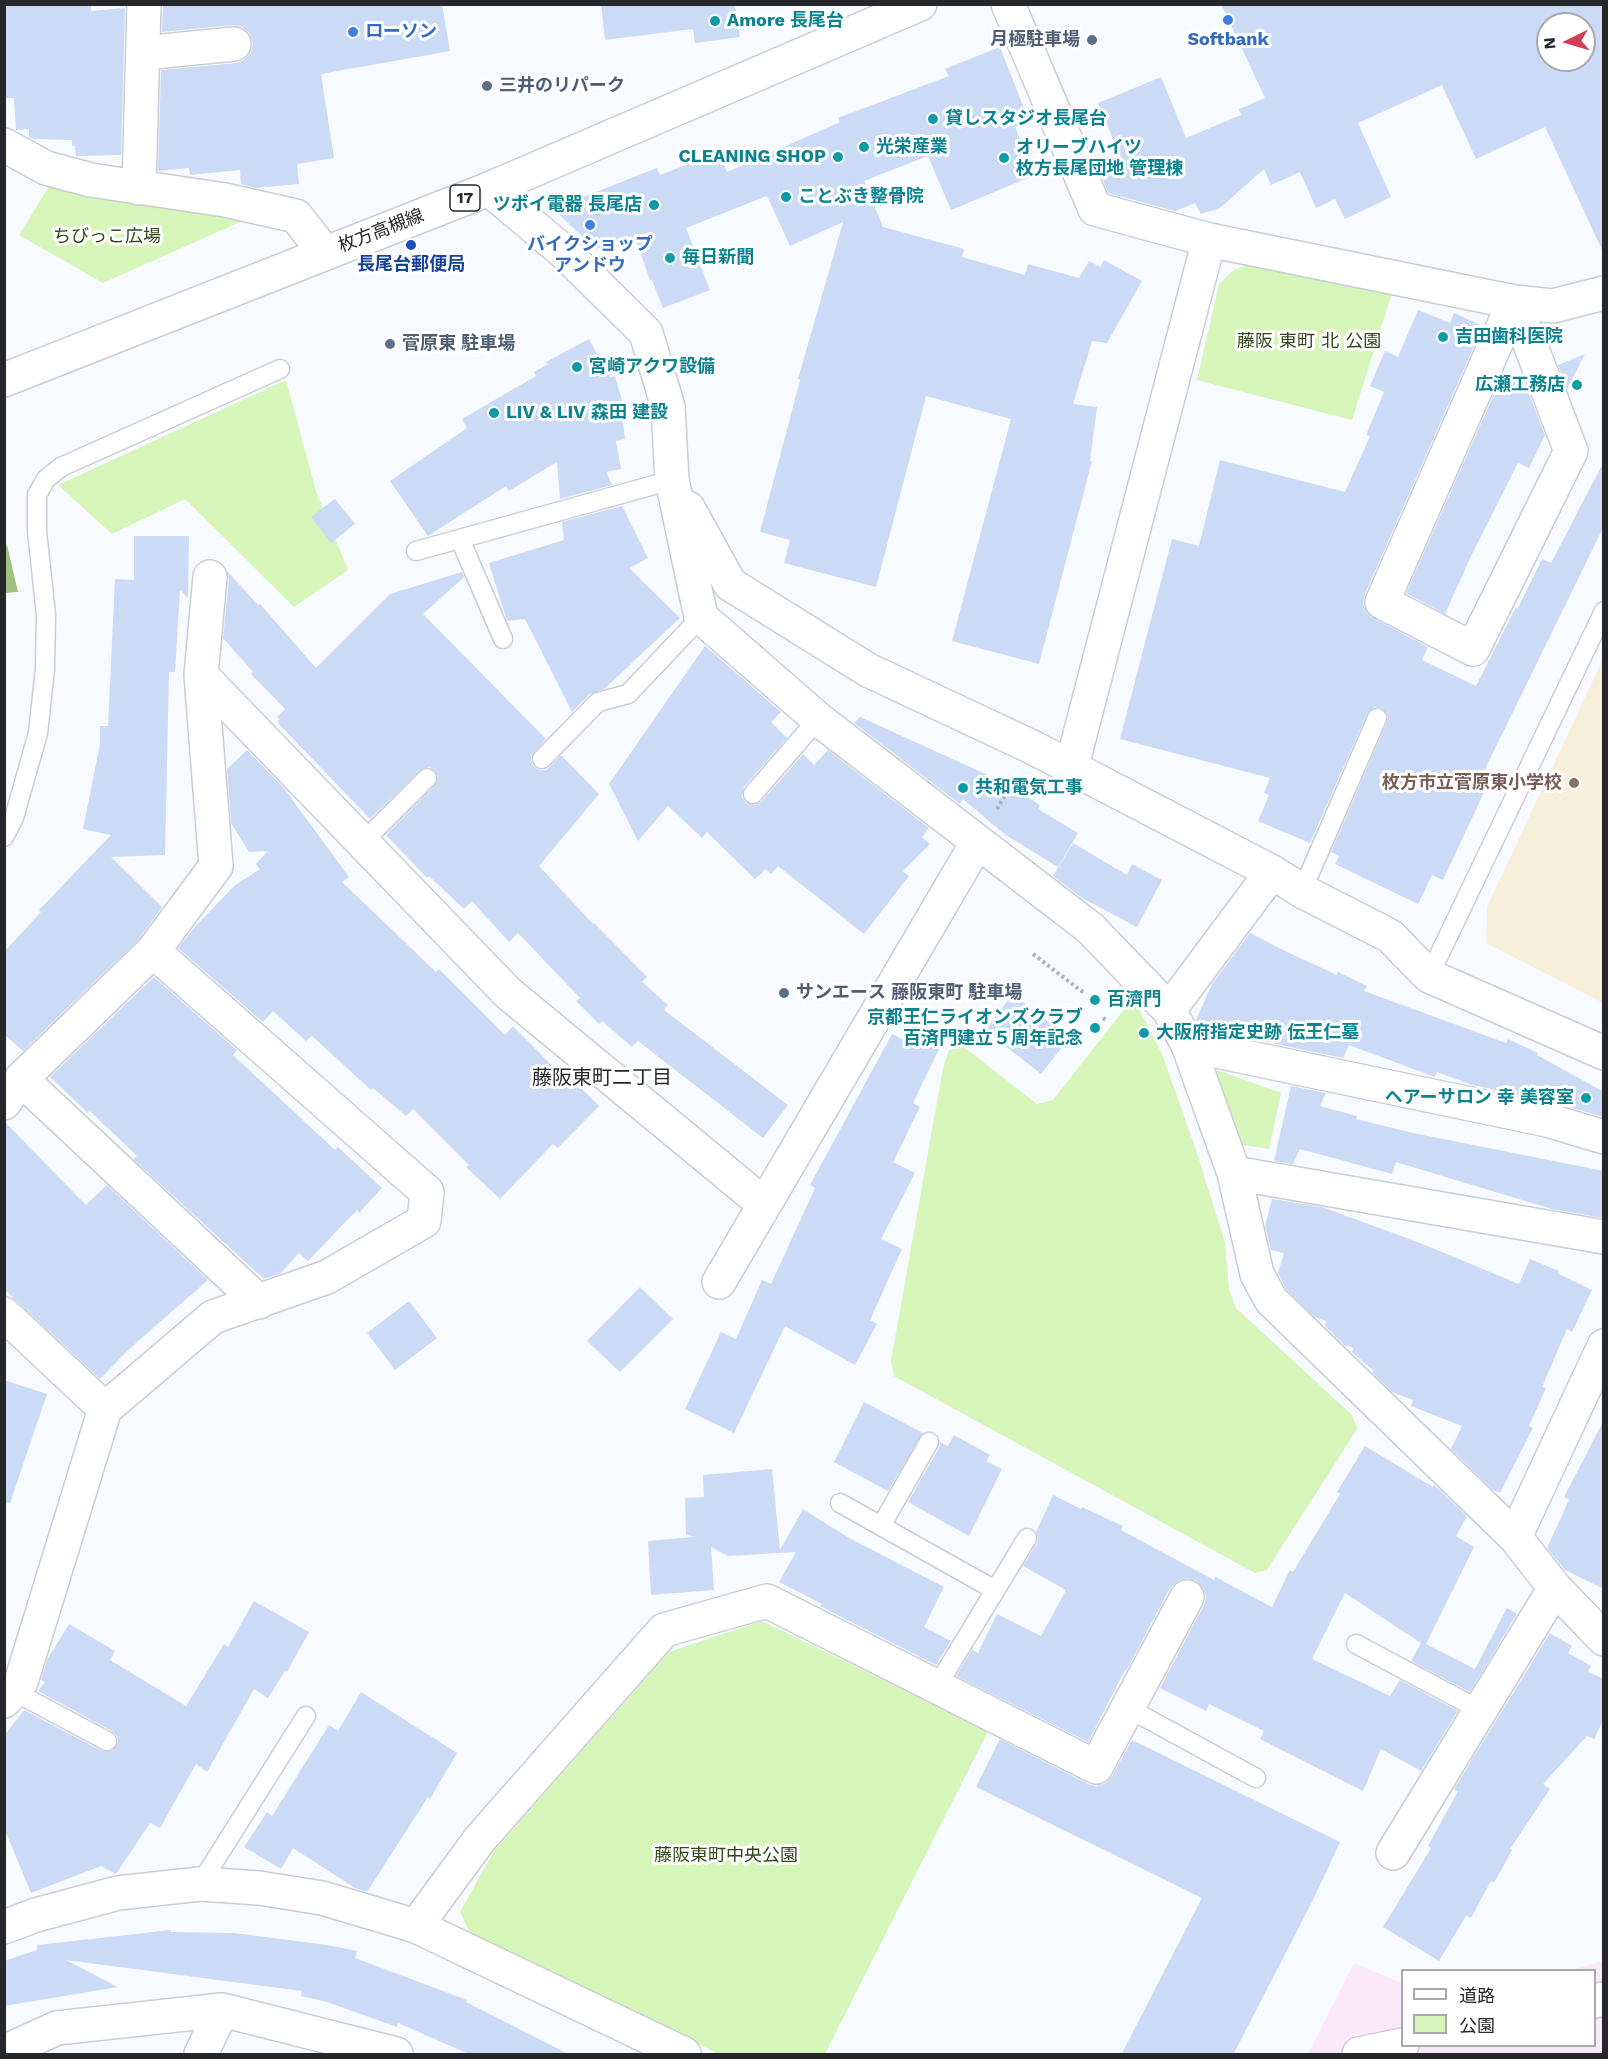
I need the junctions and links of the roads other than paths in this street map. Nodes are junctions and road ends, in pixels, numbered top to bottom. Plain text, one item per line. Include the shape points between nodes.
1 (144, 4) edge
2 (920, 4) edge
3 (1008, 4) edge
4 (234, 44) dead end
5 (143, 53) junction
6 (4, 145) edge
7 (139, 188) junction
8 (489, 189) junction
9 (1209, 240) junction
10 (325, 253) junction
11 (1604, 293) edge
12 (1514, 302) junction
13 (280, 369) dead end
14 (4, 380) edge
15 (672, 480) junction
16 (460, 539) junction
17 (416, 551) dead end
18 (210, 577) dead end
19 (1604, 611) edge
20 (701, 617) junction
21 (503, 639) dead end
22 (201, 675) junction
23 (1377, 718) dead end
24 (818, 719) junction
25 (542, 759) dead end
26 (1071, 769) junction
27 (427, 778) dead end
28 (753, 794) dead end
29 (4, 837) edge
30 (363, 842) junction
31 (977, 843) junction
32 (1272, 872) junction
33 (1302, 891) junction
34 (153, 951) junction
35 (1429, 976) junction
36 (1169, 1010) junction
37 (1188, 1045) junction
38 (1604, 1053) edge
39 (13, 1091) edge
40 (1604, 1137) edge
41 (1234, 1173) junction
42 (764, 1204) junction
43 (1604, 1237) edge
44 (719, 1282) dead end
45 (259, 1302) junction
46 (4, 1314) edge
47 (1604, 1346) edge
48 (105, 1409) junction
49 (928, 1442) dead end
50 (840, 1503) dead end
51 (880, 1526) junction
52 (1515, 1537) junction
53 (1027, 1538) dead end
54 (1555, 1588) junction
55 (996, 1590) junction
56 (1187, 1597) dead end
57 (1604, 1639) edge
58 (1356, 1644) dead end
59 (937, 1686) junction
60 (9, 1696) edge
61 (1128, 1708) junction
62 (1480, 1710) junction
63 (306, 1716) dead end
64 (107, 1741) dead end
65 (1256, 1778) dead end
66 (1393, 1852) dead end
67 (200, 1884) junction
68 (416, 1926) junction
69 (4, 1927) edge
70 (222, 2010) junction
71 (1401, 2045) edge
72 (4, 2052) edge
73 (201, 2055) edge
74 (396, 2055) edge
75 (684, 2055) edge
76 (1359, 2055) edge

1 - 5 street
2 - 8 street, 枚方高槻線 / 17
3 - 9 street via 1095,209
4 - 5 street
5 - 7 street
6 - 7 street via 46,168
7 - 10 street via 225,200 296,216
8 - 10 street, 枚方高槻線 / 17
8 - 15 street via 564,252 646,333 668,407
9 - 12 street
9 - 26 street
10 - 14 street, 枚方高槻線 / 17
11 - 12 street via 1552,306
12 - 12 street via 1571,452 1473,649 1382,602
13 - 29 lane via 61,467 46,479 37,495 46,615 38,733 14,818
15 - 16 lane
15 - 20 street
15 - 26 street via 730,584 868,670
16 - 17 lane
16 - 21 lane
18 - 22 street
19 - 35 lane
20 - 24 street
20 - 25 lane via 628,694 598,702
22 - 30 street
22 - 34 street via 216,866
23 - 33 lane
24 - 28 lane
24 - 31 street
26 - 32 street
27 - 30 lane
30 - 42 street via 508,993
31 - 36 street via 1090,928
31 - 42 street
32 - 33 street
32 - 36 street
33 - 35 street via 1390,936
34 - 39 street
34 - 45 street via 427,1192 424,1221 327,1277
35 - 38 street
36 - 37 street
37 - 40 street via 1547,1120
37 - 41 street
39 - 45 street
41 - 43 street
41 - 52 street via 1257,1274 1270,1300
42 - 44 street
45 - 48 street via 213,1317
46 - 48 street
47 - 52 street
48 - 60 street via 21,1682
49 - 51 lane
50 - 51 lane
51 - 55 lane
52 - 54 street
53 - 55 lane
54 - 57 street
54 - 62 street
55 - 59 lane
56 - 61 street
58 - 62 lane
59 - 61 street via 1096,1767
59 - 68 street via 767,1601 664,1630 480,1839
60 - 64 lane
61 - 65 lane
62 - 66 street
63 - 67 lane
67 - 68 street via 321,1898
67 - 69 street via 118,1893
68 - 75 street
70 - 72 street via 57,2028
70 - 73 street
70 - 74 street
71 - 76 street

